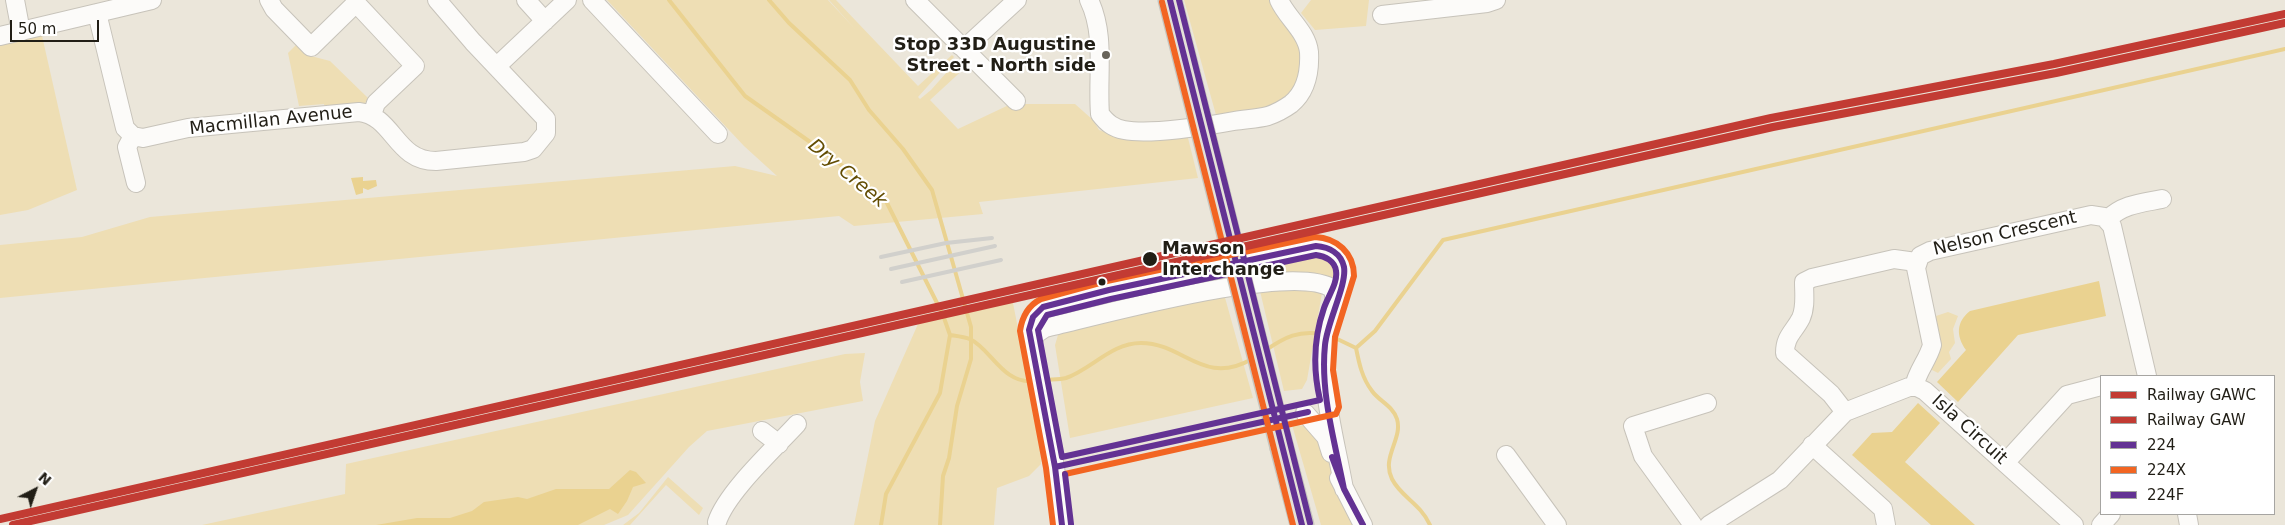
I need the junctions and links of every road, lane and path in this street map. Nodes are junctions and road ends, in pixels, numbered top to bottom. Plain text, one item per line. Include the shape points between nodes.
1 (15, 0) edge
2 (152, 0) edge
3 (269, 0) edge
4 (437, 0) edge
5 (526, 0) edge
6 (567, 0) edge
7 (592, 0) edge
8 (915, 0) edge
9 (1017, 0) edge
10 (1089, 0) edge
11 (1170, 0) edge
12 (1279, 0) edge
13 (1496, 0) edge
14 (97, 13) junction
15 (1382, 15) dead end
16 (545, 21) junction
17 (21, 32) junction
18 (0, 36) edge
19 (960, 46) junction
20 (497, 66) junction
21 (1016, 100) dead end
22 (372, 115) junction
23 (718, 134) dead end
24 (133, 136) junction
25 (136, 183) dead end
26 (2162, 199) dead end
27 (2108, 219) junction
28 (1916, 262) junction
29 (1335, 302) junction
30 (1031, 346) junction
31 (2147, 375) edge
32 (2100, 386) edge
33 (1920, 389) junction
34 (1707, 403) dead end
35 (1845, 412) junction
36 (1305, 413) dead end
37 (796, 424) dead end
38 (762, 430) dead end
39 (779, 444) junction
40 (1812, 445) junction
41 (1506, 455) dead end
42 (2005, 463) junction
43 (1344, 489) junction
44 (1059, 498) junction
45 (2110, 515) edge
46 (717, 524) edge
47 (1062, 525) edge
48 (1070, 525) edge
49 (1302, 525) edge
50 (1363, 525) edge
51 (1557, 525) edge
52 (1693, 525) edge
53 (1709, 525) edge
54 (1886, 525) edge
55 (2074, 525) edge
56 (2101, 525) edge

1 - 17 street
2 - 14 street
3 - 22 street via 311,47 356,3 415,66 376,103
4 - 20 street, Macmillan Avenue
5 - 16 street
6 - 16 street
7 - 23 street
8 - 19 street
9 - 19 street via 968,46
10 - 12 street via 1100,52 1100,114 1114,128 1126,131 1220,124 1266,116 1282,111 1292,103 1301,94 1307,80 1309,50 1305,38
11 - 49 main road, bridge
13 - 15 street
14 - 17 street
14 - 24 street via 126,128
16 - 20 street
17 - 18 street
19 - 21 street
20 - 22 street, Macmillan Avenue via 546,118 546,133 529,151 422,160 412,156
22 - 24 street, Macmillan Avenue via 359,112 188,128 144,138
24 - 25 street via 127,147
26 - 27 street via 2129,205
27 - 28 street, Nelson Crescent via 2092,215 1930,251
27 - 31 street
28 - 33 street, Nelson Crescent via 1932,345 1918,370
28 - 35 street via 1894,259 1804,282 1804,308 1787,335 1785,353 1831,394
29 - 30 street via 1333,289 1326,284 1306,280 1213,290 1045,328 1036,334
29 - 30 street via 1345,275 1344,266 1334,251 1316,246 1043,307 1032,320 1029,330
29 - 43 street via 1324,355 1326,389
30 - 44 street
32 - 42 street via 2066,395
33 - 35 street, Isla Circuit via 1900,390
33 - 42 street, Isla Circuit
34 - 52 street via 1633,426 1643,456
35 - 40 street, Isla Circuit
36 - 43 street via 1326,437
37 - 39 street
38 - 39 street
39 - 46 street via 721,509
40 - 53 street, Isla Circuit via 1780,480
40 - 54 street via 1883,509
41 - 51 street
42 - 55 street, Isla Circuit
43 - 50 street
44 - 47 street
44 - 48 street
45 - 56 street

